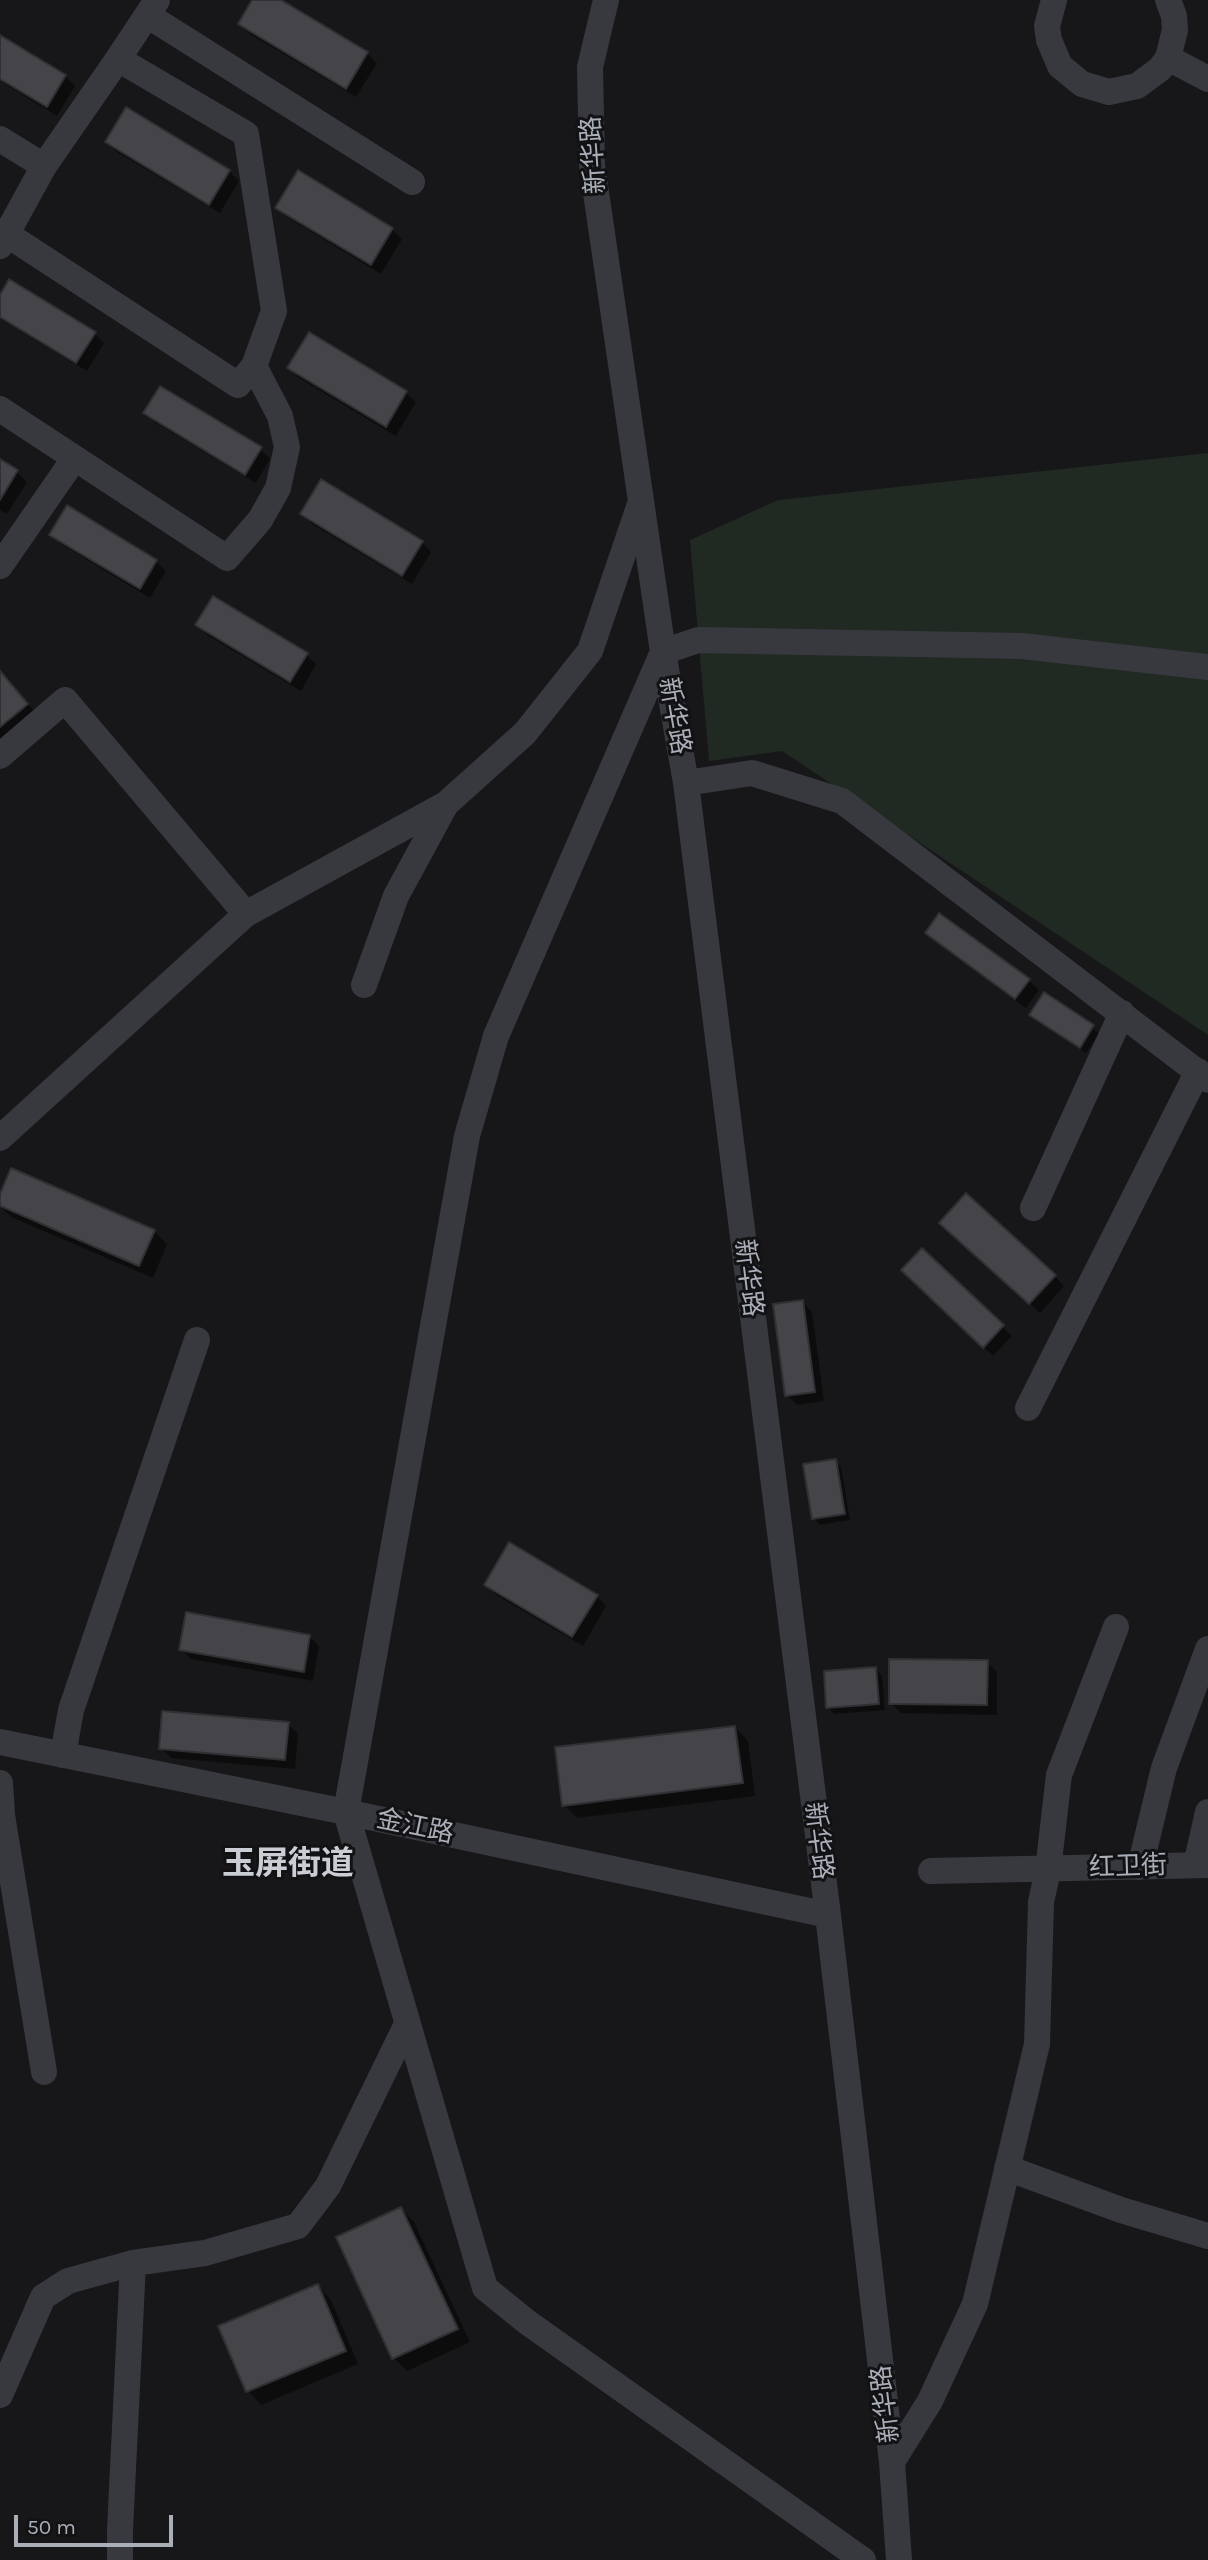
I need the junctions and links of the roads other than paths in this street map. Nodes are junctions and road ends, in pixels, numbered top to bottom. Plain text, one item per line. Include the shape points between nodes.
1 (606, 0) edge
2 (1054, 0) edge
3 (1168, 0) edge
4 (152, 8) edge
5 (1168, 58) junction
6 (118, 59) junction
7 (1208, 79) edge
8 (0, 139) edge
9 (44, 166) junction
10 (412, 182) dead end
11 (4, 241) edge
12 (254, 366) junction
13 (0, 409) edge
14 (74, 459) junction
15 (641, 502) junction
16 (0, 566) edge
17 (663, 652) junction
18 (1208, 667) edge
19 (0, 756) edge
20 (686, 783) junction
21 (446, 804) junction
22 (246, 914) junction
23 (364, 985) dead end
24 (1122, 1013) junction
25 (1203, 1075) edge
26 (0, 1138) edge
27 (1033, 1208) dead end
28 (197, 1340) dead end
29 (1028, 1408) dead end
30 (1116, 1627) dead end
31 (1208, 1649) edge
32 (0, 1742) edge
33 (64, 1755) junction
34 (0, 1783) edge
35 (346, 1812) junction
36 (1208, 1812) edge
37 (1202, 1865) edge
38 (1140, 1867) junction
39 (1048, 1870) junction
40 (930, 1871) dead end
41 (828, 1915) junction
42 (407, 2024) junction
43 (44, 2072) dead end
44 (1007, 2168) junction
45 (1208, 2236) edge
46 (133, 2263) junction
47 (0, 2396) edge
48 (892, 2462) junction
49 (120, 2560) edge
50 (863, 2560) edge
51 (899, 2560) edge

1 - 15 street, 新华路 via 590,67 592,165
2 - 5 street via 1047,26 1051,47 1060,66 1082,84 1109,92 1137,86
3 - 5 street via 1175,30
4 - 6 street
4 - 10 street
5 - 7 street
6 - 9 street
6 - 12 street via 246,134 274,310
8 - 9 street
9 - 11 street
11 - 12 street via 238,385
12 - 14 street via 280,416 287,447 278,488 260,520 227,558
13 - 14 street
14 - 16 street
15 - 17 street, 新华路
15 - 21 street via 590,651 525,733
17 - 18 street via 698,640 1022,646
17 - 20 street, 新华路
17 - 35 street via 496,1036 467,1136
19 - 22 street via 65,700
20 - 24 street via 752,773 842,802
20 - 41 street, 新华路
21 - 22 street
21 - 23 street via 396,896
22 - 26 street
24 - 25 street
24 - 27 street
25 - 29 street
28 - 33 street via 71,1710
30 - 39 street via 1059,1775
31 - 38 street via 1164,1768
32 - 33 street, 金江路
33 - 35 street, 金江路
34 - 43 street
35 - 41 street, 金江路
35 - 42 street
36 - 37 street
37 - 38 street, 红卫街
38 - 39 street, 红卫街
39 - 40 street, 红卫街
39 - 44 street via 1041,1902 1037,2044
41 - 48 street, 新华路
42 - 46 street via 328,2186 298,2227 205,2253
42 - 50 street via 485,2288
44 - 45 street
44 - 48 street via 975,2304 930,2401
46 - 47 street via 68,2281 43,2297
46 - 49 street
48 - 51 street, 新华路

